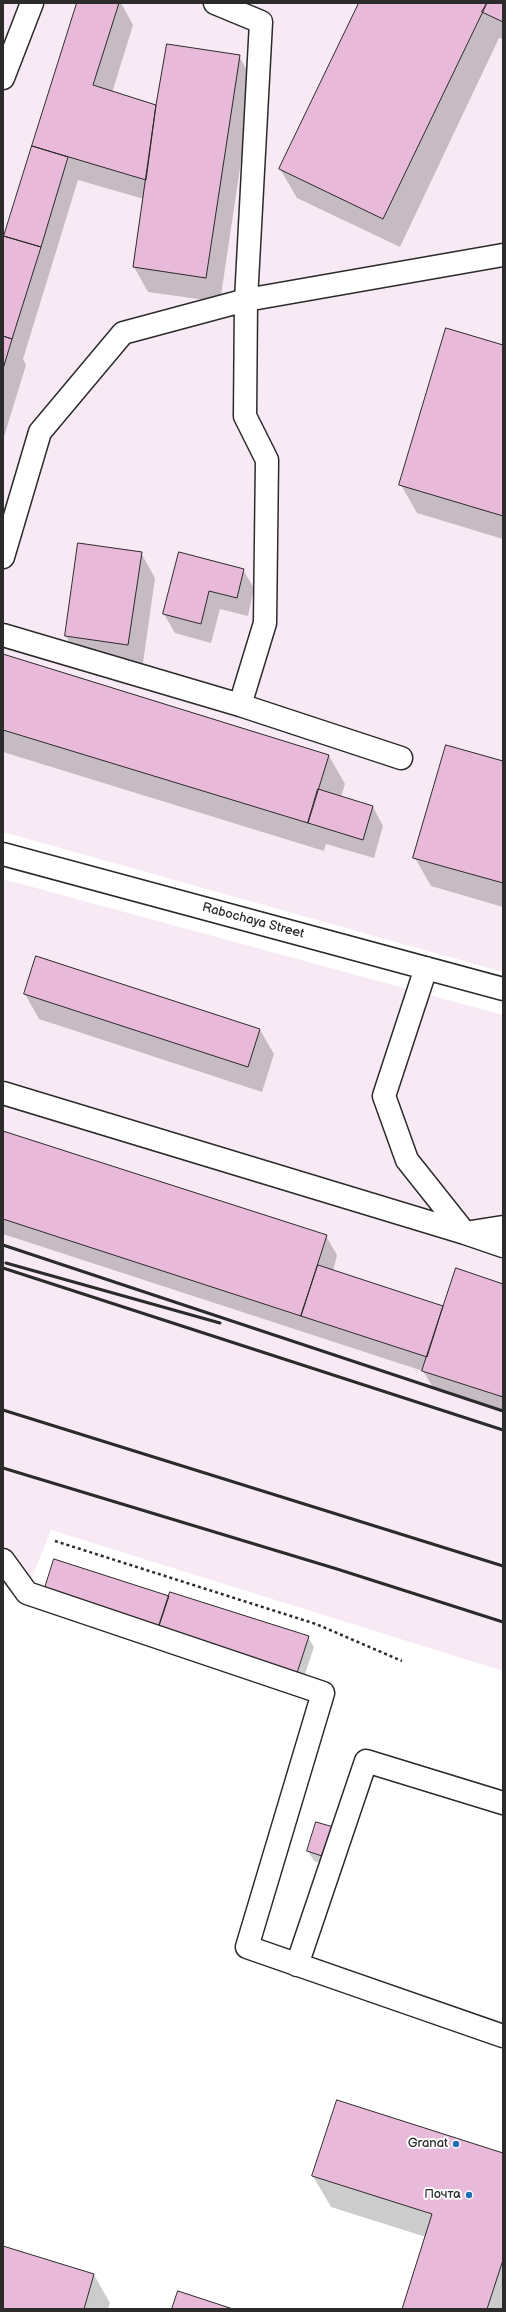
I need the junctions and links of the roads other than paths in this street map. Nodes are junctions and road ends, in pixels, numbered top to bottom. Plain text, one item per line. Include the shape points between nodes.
1 (32, 3) edge
2 (215, 3) edge
3 (3, 78) edge
4 (503, 255) edge
5 (246, 300) junction
6 (3, 557) edge
7 (3, 635) edge
8 (240, 706) junction
9 (401, 758) dead end
10 (3, 854) edge
11 (426, 968) junction
12 (503, 989) edge
13 (3, 1093) edge
14 (503, 1227) edge
15 (465, 1233) junction
16 (503, 1246) edge
17 (3, 1560) edge
18 (503, 1803) edge
19 (297, 1965) junction
20 (503, 2036) edge

1 - 3 street
2 - 5 street via 261,22
4 - 5 street
5 - 6 street via 123,333 40,432
5 - 8 street via 245,416 267,460 264,623
7 - 8 street
8 - 9 street
10 - 11 street, Rabochaya Street
11 - 12 street, Rabochaya Street
11 - 15 street via 384,1096 407,1160
13 - 15 street
14 - 15 street
15 - 16 street
17 - 19 street via 27,1593 324,1693 247,1947
18 - 19 street via 366,1762
19 - 20 street

